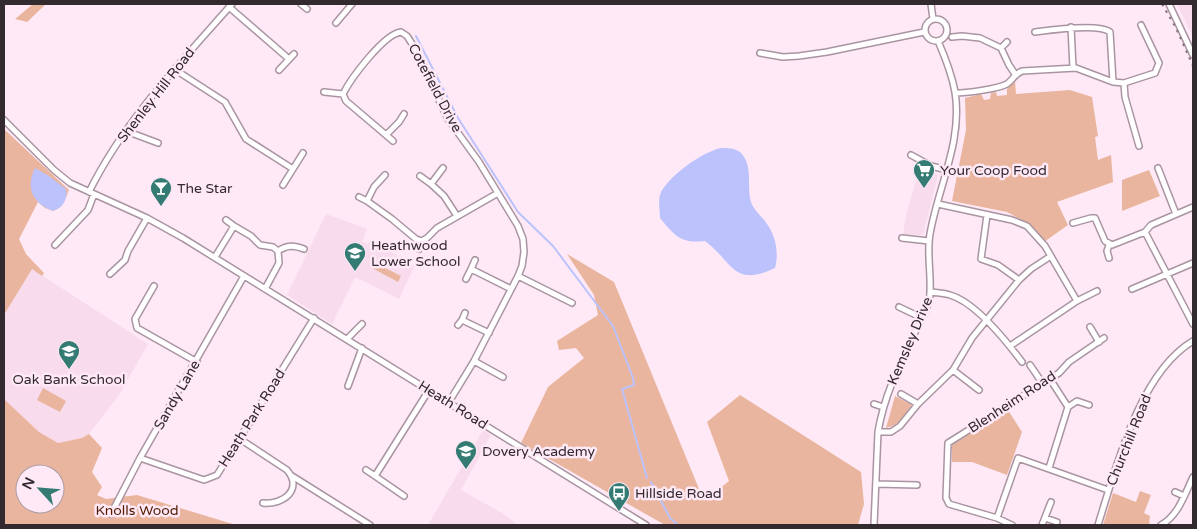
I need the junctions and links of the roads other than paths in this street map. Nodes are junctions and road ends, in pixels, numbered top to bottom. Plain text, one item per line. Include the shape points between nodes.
1 (301, 4) edge
2 (352, 4) edge
3 (931, 4) edge
4 (1168, 4) edge
5 (230, 5) edge
6 (307, 9) dead end
7 (933, 20) junction
8 (336, 22) dead end
9 (1141, 25) dead end
10 (1071, 28) junction
11 (924, 32) junction
12 (1035, 32) dead end
13 (952, 37) dead end
14 (938, 42) junction
15 (1007, 42) dead end
16 (1001, 48) junction
17 (760, 53) dead end
18 (294, 54) dead end
19 (1193, 55) edge
20 (289, 59) junction
21 (1072, 68) junction
22 (174, 69) junction
23 (279, 70) dead end
24 (1016, 74) junction
25 (1113, 82) junction
26 (1124, 83) junction
27 (324, 92) dead end
28 (955, 93) junction
29 (343, 94) junction
30 (404, 114) dead end
31 (4, 120) edge
32 (126, 131) junction
33 (386, 135) junction
34 (393, 141) dead end
35 (158, 143) dead end
36 (1139, 146) dead end
37 (303, 153) dead end
38 (911, 155) dead end
39 (443, 168) dead end
40 (1158, 168) dead end
41 (293, 169) junction
42 (947, 170) junction
43 (385, 175) dead end
44 (420, 176) dead end
45 (431, 184) junction
46 (283, 185) dead end
47 (91, 193) junction
48 (498, 193) junction
49 (359, 197) dead end
50 (367, 201) junction
51 (938, 204) junction
52 (1193, 207) edge
53 (1176, 214) junction
54 (987, 215) junction
55 (457, 216) junction
56 (147, 218) junction
57 (226, 220) dead end
58 (1072, 224) dead end
59 (234, 226) junction
60 (1145, 232) junction
61 (902, 238) dead end
62 (422, 241) junction
63 (929, 241) junction
64 (55, 245) dead end
65 (1109, 245) junction
66 (304, 249) dead end
67 (419, 249) dead end
68 (278, 251) junction
69 (1051, 256) junction
70 (214, 257) junction
71 (1109, 258) dead end
72 (475, 260) dead end
73 (1193, 263) edge
74 (471, 270) junction
75 (110, 274) dead end
76 (1167, 274) junction
77 (244, 276) junction
78 (518, 276) junction
79 (466, 279) dead end
80 (1019, 280) junction
81 (154, 286) dead end
82 (265, 289) junction
83 (511, 289) junction
84 (1132, 289) dead end
85 (1097, 291) dead end
86 (931, 292) junction
87 (1077, 301) junction
88 (572, 302) dead end
89 (900, 307) dead end
90 (465, 313) dead end
91 (314, 318) junction
92 (922, 318) junction
93 (462, 320) junction
94 (985, 320) junction
95 (362, 324) dead end
96 (1193, 324) edge
97 (458, 325) dead end
98 (1090, 327) dead end
99 (489, 333) junction
100 (347, 339) junction
101 (1193, 341) edge
102 (1010, 346) junction
103 (362, 348) junction
104 (474, 361) junction
105 (197, 362) junction
106 (1022, 362) dead end
107 (1030, 365) dead end
108 (953, 370) junction
109 (503, 377) dead end
110 (1050, 379) junction
111 (1043, 384) junction
112 (348, 386) dead end
113 (429, 390) junction
114 (979, 390) dead end
115 (901, 394) dead end
116 (449, 402) junction
117 (874, 404) dead end
118 (918, 404) junction
119 (1089, 405) dead end
120 (883, 407) junction
121 (1068, 407) junction
122 (878, 432) junction
123 (240, 439) junction
124 (140, 458) junction
125 (1049, 468) junction
126 (366, 470) dead end
127 (292, 476) junction
128 (375, 476) junction
129 (1193, 477) edge
130 (876, 484) junction
131 (917, 486) dead end
132 (1108, 490) junction
133 (1175, 492) dead end
134 (404, 496) dead end
135 (1184, 496) junction
136 (263, 502) dead end
137 (1051, 502) dead end
138 (111, 514) dead end
139 (997, 518) junction
140 (1045, 518) junction
141 (1058, 522) dead end
142 (370, 525) edge
143 (646, 525) edge
144 (874, 525) edge
145 (1012, 525) edge
146 (1042, 525) edge
147 (1098, 525) edge
148 (1161, 525) edge

1 - 6 street
2 - 8 street
3 - 7 street
4 - 19 street
5 - 20 street
5 - 22 street, Shenley Hill Road
7 - 11 street via 926,24
7 - 14 street via 942,21 947,28 945,36
9 - 26 street via 1159,63 1158,68 1155,73
10 - 12 street
10 - 21 street
10 - 25 street via 1103,28 1110,32
11 - 14 street via 930,40
11 - 17 street via 799,56
13 - 16 street via 980,38
14 - 28 street, Kemsley Drive
15 - 16 street
16 - 24 street
18 - 20 street
20 - 23 street
21 - 24 street
21 - 25 street
22 - 32 street, Shenley Hill Road
22 - 41 street via 225,102 246,139
24 - 28 street via 1007,84
25 - 26 street
26 - 36 street
27 - 29 street
28 - 42 street, Kemsley Drive via 954,140
29 - 33 street via 346,101
29 - 48 street, Cotefield Drive via 376,50 401,32 414,46 448,119
30 - 33 street
31 - 47 street, Heath Road via 54,170 70,183
32 - 35 street
32 - 47 street, Shenley Hill Road via 102,166
33 - 34 street
37 - 41 street
38 - 42 street
39 - 45 street
40 - 53 street
41 - 46 street
42 - 51 street, Kemsley Drive
43 - 50 street
44 - 45 street
45 - 55 street via 444,196
47 - 56 street, Heath Road
47 - 64 street, Shenley Hill Road via 88,210
48 - 55 street
48 - 78 street, Cotefield Drive via 523,239 524,252
49 - 50 street
50 - 62 street
51 - 54 street
51 - 63 street, Kemsley Drive
52 - 53 street
53 - 60 street via 1151,225
54 - 69 street via 1027,226
54 - 80 street via 981,259 998,264
55 - 62 street
56 - 70 street, Heath Road
56 - 75 street via 125,260
57 - 59 street
58 - 65 street via 1095,218
59 - 68 street via 260,245
59 - 70 street
60 - 65 street
60 - 76 street
61 - 63 street
62 - 67 street
63 - 86 street, Kemsley Drive
65 - 71 street
66 - 68 street via 292,246
68 - 82 street via 279,263
69 - 80 street
69 - 87 street
70 - 77 street, Heath Road
72 - 74 street
73 - 76 street
74 - 79 street
74 - 83 street
76 - 84 street
76 - 96 street
77 - 82 street, Heath Road
77 - 105 street, Sandy Lane
78 - 83 street, Cotefield Drive
78 - 88 street
80 - 94 street
81 - 105 street via 135,319 137,328
82 - 91 street, Heath Road
83 - 99 street, Cotefield Drive
85 - 87 street
86 - 92 street, Kemsley Drive
86 - 94 street via 951,295
87 - 102 street
89 - 92 street
90 - 93 street
91 - 100 street, Heath Road
91 - 123 street, Heath Park Road
92 - 120 street, Kemsley Drive via 897,367
93 - 97 street
93 - 99 street
94 - 102 street
94 - 108 street
95 - 100 street
98 - 110 street, Blenheim Road via 1102,340
99 - 104 street, Cotefield Drive
100 - 103 street, Heath Road
101 - 132 street, Churchill Road via 1177,352 1148,391
102 - 106 street
103 - 112 street
103 - 113 street, Heath Road
104 - 109 street
104 - 116 street, Cotefield Drive
105 - 124 street, Sandy Lane
107 - 111 street
108 - 114 street
108 - 118 street
110 - 111 street, Blenheim Road
110 - 121 street
111 - 139 street, Blenheim Road via 948,443 946,498 949,504
113 - 116 street, Heath Road
113 - 128 street
115 - 118 street
116 - 143 street, Heath Road
117 - 120 street
118 - 122 street via 900,426 891,432
119 - 121 street via 1077,401
120 - 122 street, Kemsley Drive
121 - 125 street
122 - 130 street, Kemsley Drive
123 - 124 street, Heath Park Road via 217,475 204,480
123 - 127 street
124 - 138 street, Sandy Lane
125 - 132 street
125 - 139 street via 1018,458
126 - 128 street
127 - 136 street via 293,486 288,496 272,504
127 - 142 street
128 - 134 street
129 - 135 street
130 - 131 street
130 - 144 street, Kemsley Drive
132 - 147 street, Churchill Road
133 - 135 street
135 - 148 street via 1174,514
137 - 140 street
139 - 145 street
140 - 141 street
140 - 146 street

